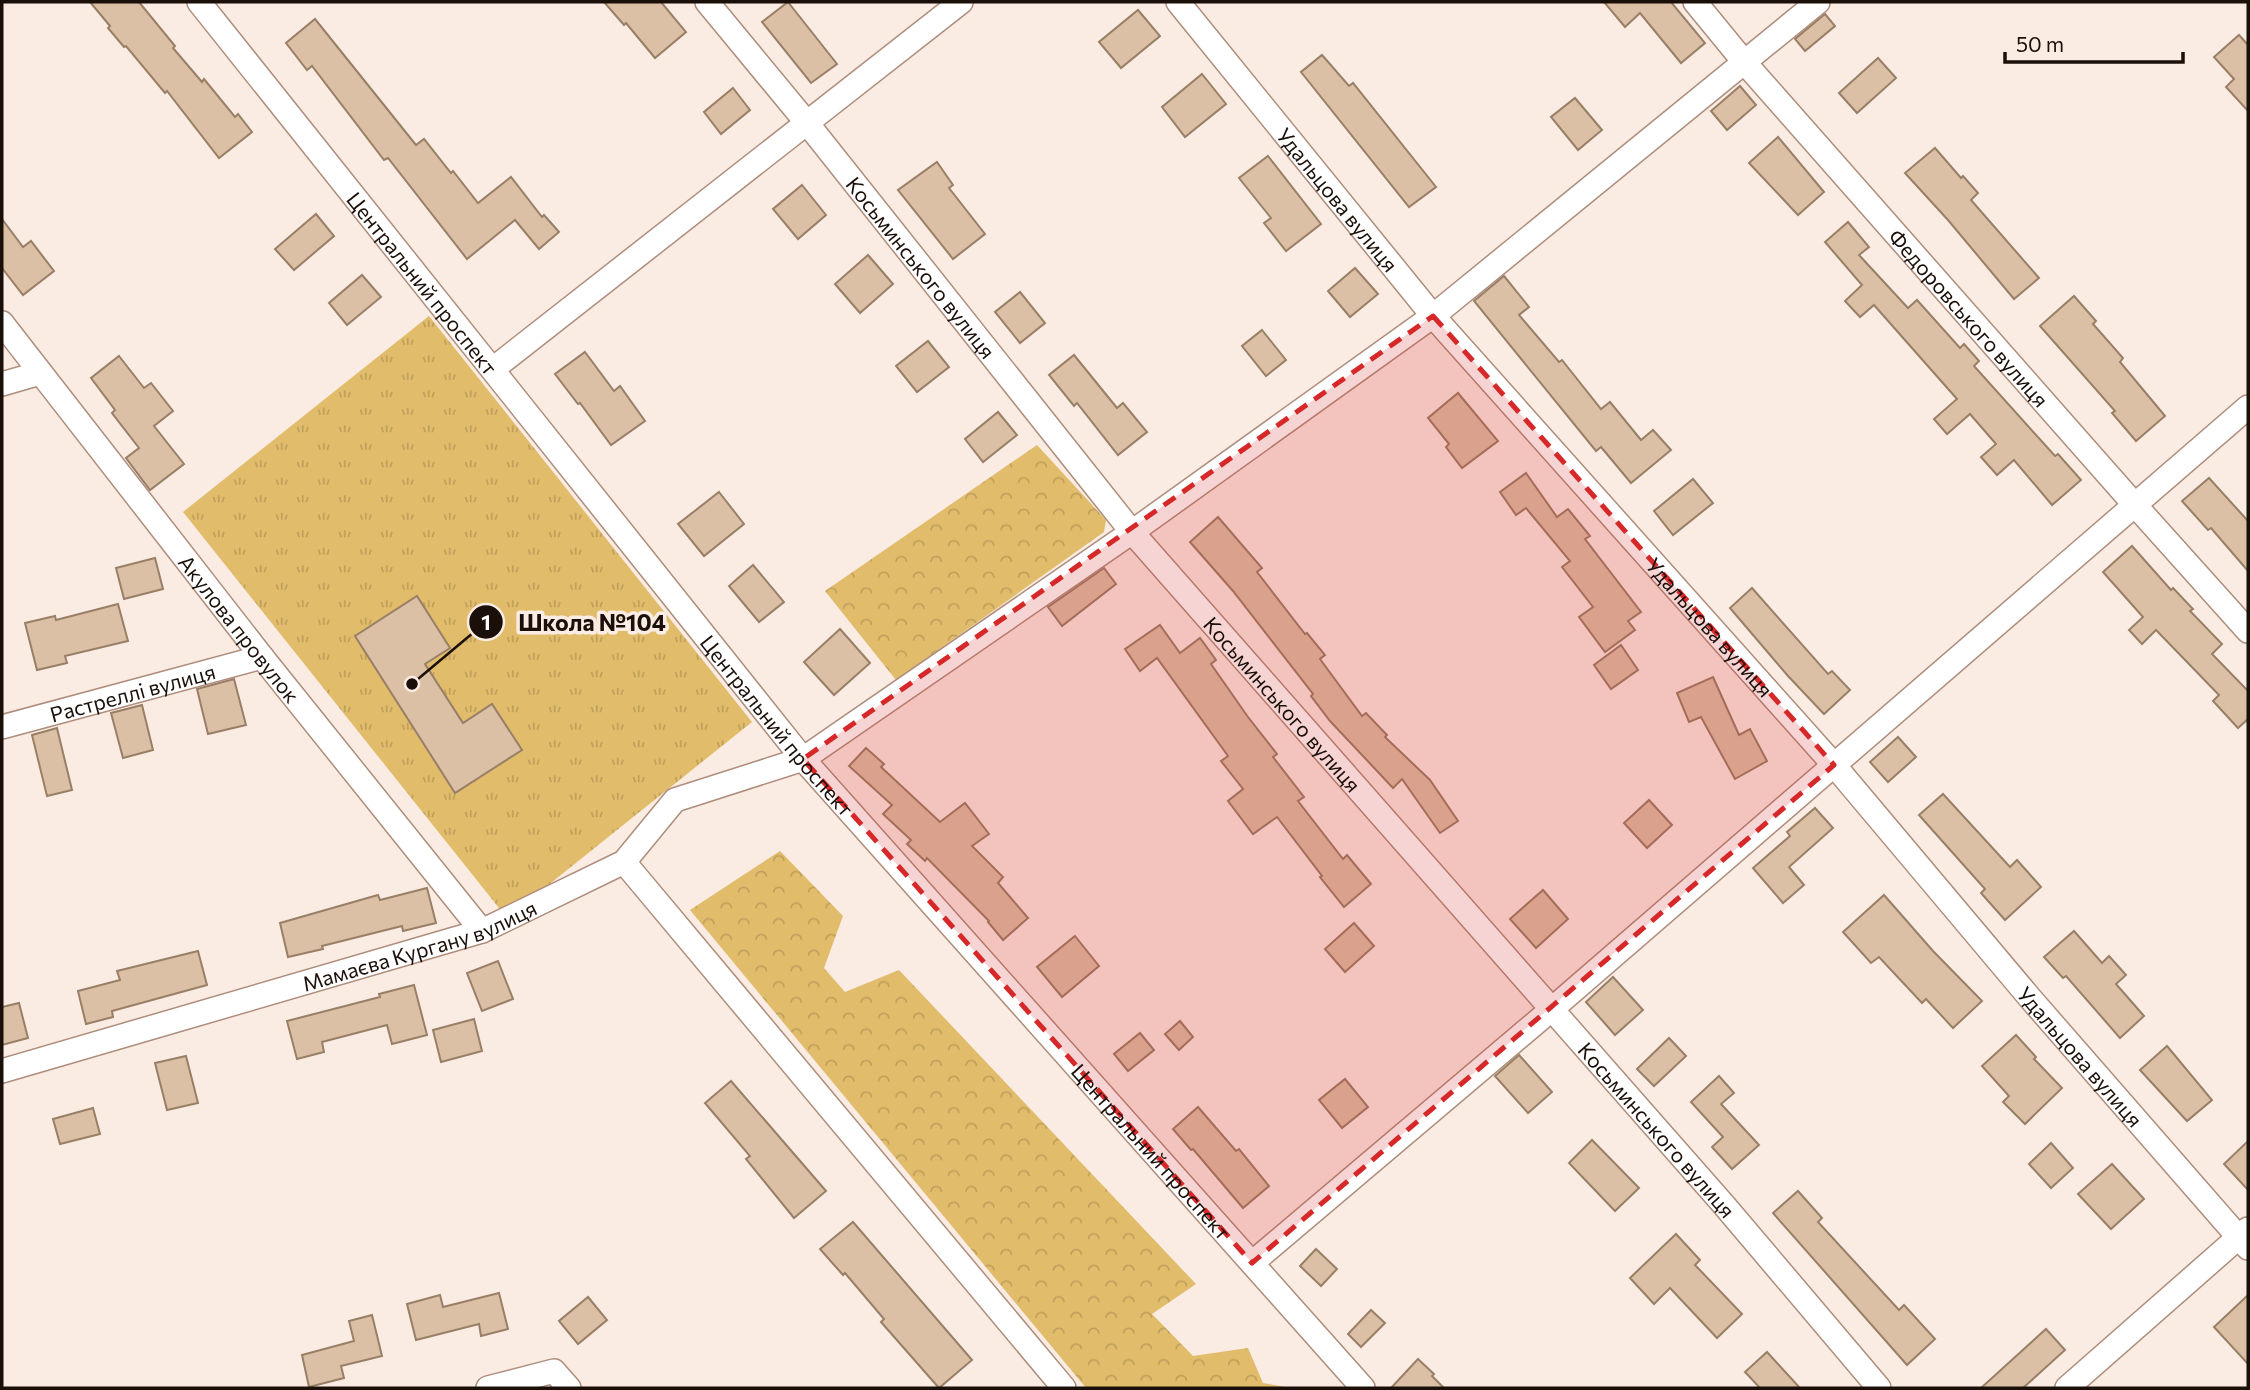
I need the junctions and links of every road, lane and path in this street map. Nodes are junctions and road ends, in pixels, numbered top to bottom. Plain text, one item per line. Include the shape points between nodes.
1 (199, 2) edge
2 (707, 2) edge
3 (961, 2) edge
4 (1178, 2) edge
5 (1695, 2) edge
6 (1818, 2) edge
7 (1745, 63) junction
8 (807, 122) junction
9 (1433, 316) junction
10 (2, 323) edge
11 (493, 369) junction
12 (40, 373) junction
13 (2, 383) edge
14 (2248, 407) edge
15 (2134, 504) junction
16 (1132, 532) junction
17 (2248, 631) edge
18 (262, 657) junction
19 (2, 727) edge
20 (803, 759) junction
21 (1834, 765) junction
22 (624, 862) junction
23 (482, 931) junction
24 (1552, 1009) junction
25 (2, 1071) edge
26 (2245, 1238) edge
27 (1252, 1263) junction
28 (488, 1388) edge
29 (569, 1388) edge
30 (1064, 1388) edge
31 (1363, 1388) edge
32 (1879, 1388) edge
33 (2067, 1388) edge

1 - 11 street, Центральний проспект
2 - 8 street, Косьминського вулиця
3 - 8 street
4 - 9 street, Удальцова вулиця
5 - 7 street, Федоровського вулиця
6 - 7 street, Мамаєва Кургану вулиця
7 - 9 street, Мамаєва Кургану вулиця
7 - 15 street, Федоровського вулиця
8 - 11 street
8 - 16 street, Косьминського вулиця
9 - 16 street, Мамаєва Кургану вулиця
9 - 21 street, Удальцова вулиця
10 - 12 street, Акулова провулок
11 - 20 street, Центральний проспект
12 - 13 street
12 - 18 street, Акулова провулок
14 - 15 street
15 - 17 street, Федоровського вулиця
15 - 21 street
16 - 20 street, Мамаєва Кургану вулиця
16 - 24 street, Косьминського вулиця
18 - 19 street, Растреллі вулиця
18 - 23 street, Акулова провулок
20 - 22 street, Мамаєва Кургану вулиця via 675,800
20 - 27 street, Центральний проспект
21 - 24 street
21 - 26 street, Удальцова вулиця via 2030,998
22 - 23 street, Мамаєва Кургану вулиця
22 - 30 street
23 - 25 street, Мамаєва Кургану вулиця
24 - 27 street
24 - 32 street, Косьминського вулиця
26 - 33 street
27 - 31 street, Центральний проспект
28 - 29 street via 554,1371

